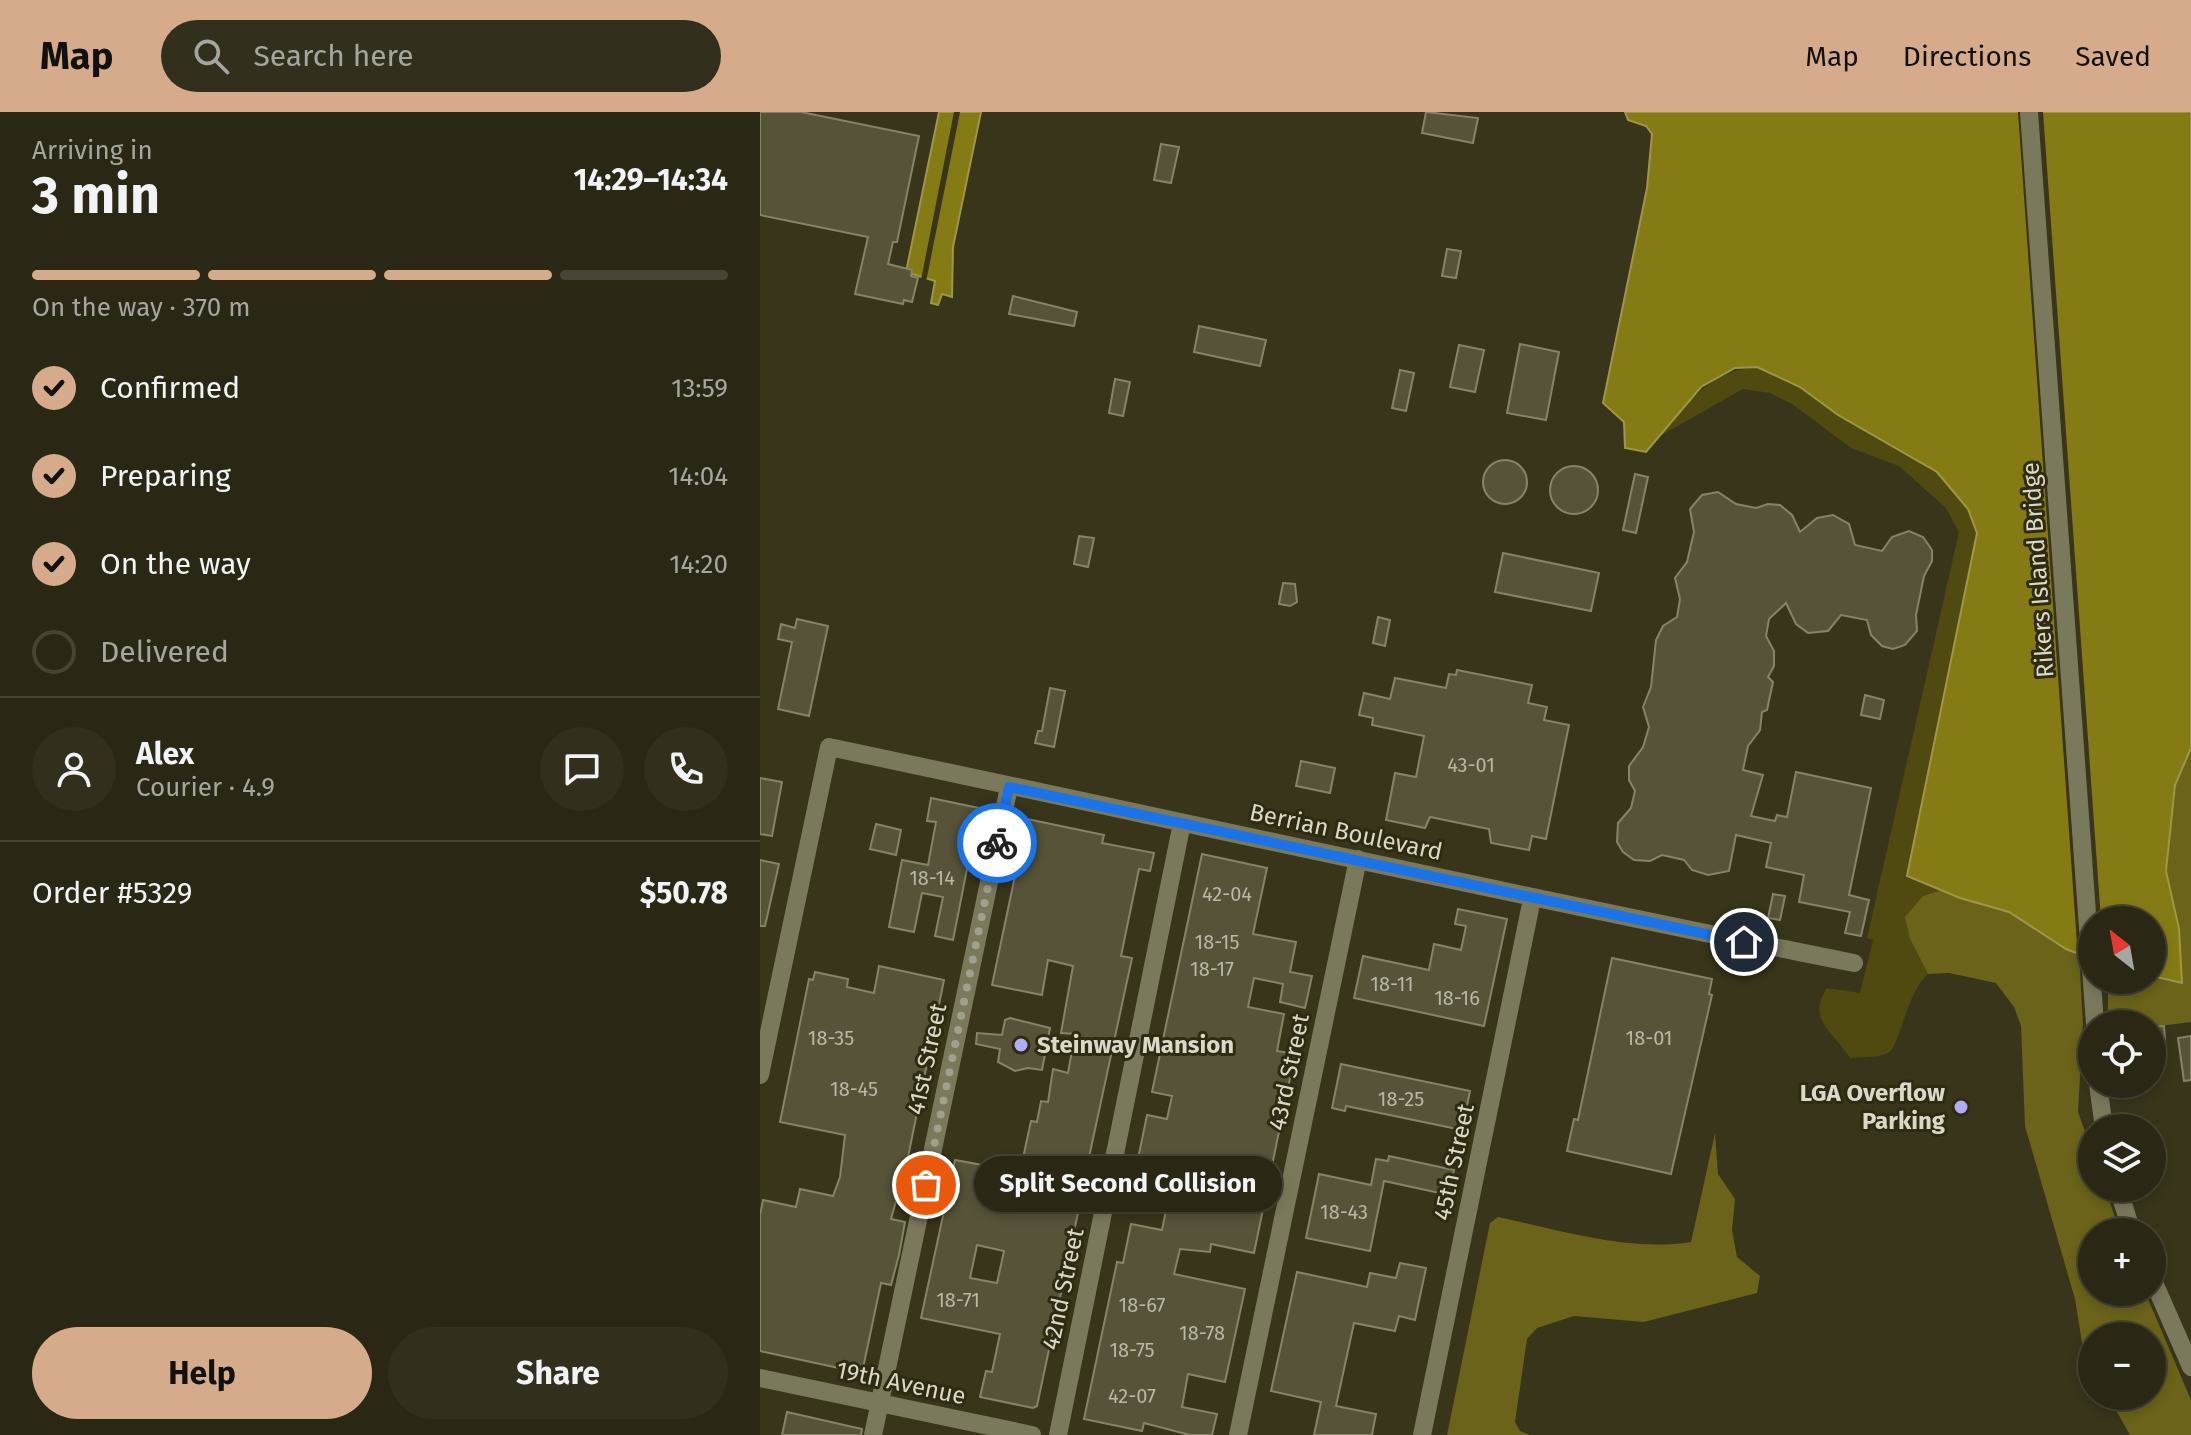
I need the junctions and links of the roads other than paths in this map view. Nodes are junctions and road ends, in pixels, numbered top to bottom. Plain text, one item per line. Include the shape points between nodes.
1 (2029, 112) edge
2 (1009, 787) junction
3 (1182, 823) junction
4 (1358, 859) junction
5 (1532, 899) junction
6 (1854, 963) dead end
7 (2094, 1010) edge
8 (760, 1075) edge
9 (2164, 1306) edge
10 (2191, 1367) edge
11 (760, 1378) edge
12 (880, 1404) junction
13 (873, 1435) edge
14 (1032, 1435) edge
15 (1058, 1435) edge
16 (1238, 1435) edge
17 (1422, 1435) edge

1 - 7 street, Rikers Island Bridge
2 - 3 street, Berrian Boulevard
2 - 8 street, Berrian Boulevard via 829,747
2 - 12 street, 41st Street
3 - 4 street, Berrian Boulevard
3 - 15 street, 42nd Street
4 - 5 street, Berrian Boulevard
4 - 16 street, 43rd Street
5 - 6 street, Berrian Boulevard
5 - 17 street, 45th Street
9 - 10 street
11 - 12 street, 19th Avenue
12 - 13 street, 41st Street
12 - 14 street, 19th Avenue

